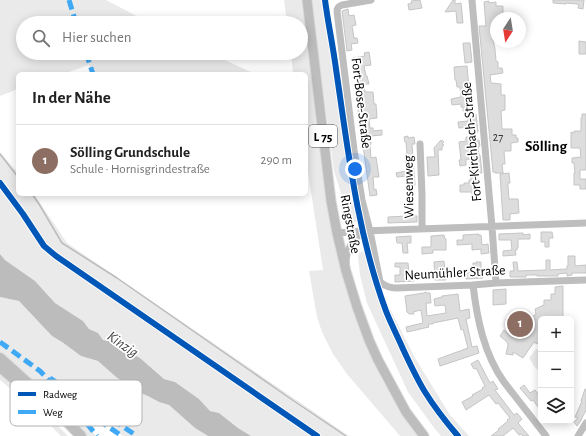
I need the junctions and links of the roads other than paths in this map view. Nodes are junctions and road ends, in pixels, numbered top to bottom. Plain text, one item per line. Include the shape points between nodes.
1 (307, 0) edge
2 (371, 0) edge
3 (472, 0) edge
4 (420, 144) dead end
5 (586, 223) edge
6 (492, 227) junction
7 (422, 229) junction
8 (366, 231) junction
9 (337, 233) junction
10 (346, 270) junction
11 (586, 280) edge
12 (496, 283) junction
13 (473, 285) junction
14 (0, 358) edge
15 (0, 367) edge
16 (14, 380) edge
17 (25, 380) edge
18 (586, 423) edge
19 (62, 426) edge
20 (71, 426) edge
21 (72, 436) edge
22 (81, 436) edge
23 (424, 436) edge
24 (546, 436) edge
25 (578, 436) edge

1 - 9 main road, Ringstraße / L 75
2 - 8 street, Fort-Bose-Straße via 342,5 337,11
3 - 6 street, Fort-Kirchbach-Straße
4 - 7 street, Wiesenweg
5 - 6 street
6 - 7 street
6 - 12 street, Fort-Kirchbach-Straße
7 - 8 street
8 - 9 street
8 - 10 street via 350,245 346,256
8 - 13 street, Neumühler Straße via 380,282 384,286 396,288
9 - 10 main road, Ringstraße / L 75
10 - 23 main road, Ringstraße / L 75 via 357,307 378,360 406,412
11 - 12 street, Neumühler Straße
12 - 13 street, Neumühler Straße
13 - 24 street via 478,319 492,362 504,382
14 - 17 highway
15 - 16 highway
18 - 25 street
19 - 21 highway
20 - 22 highway

